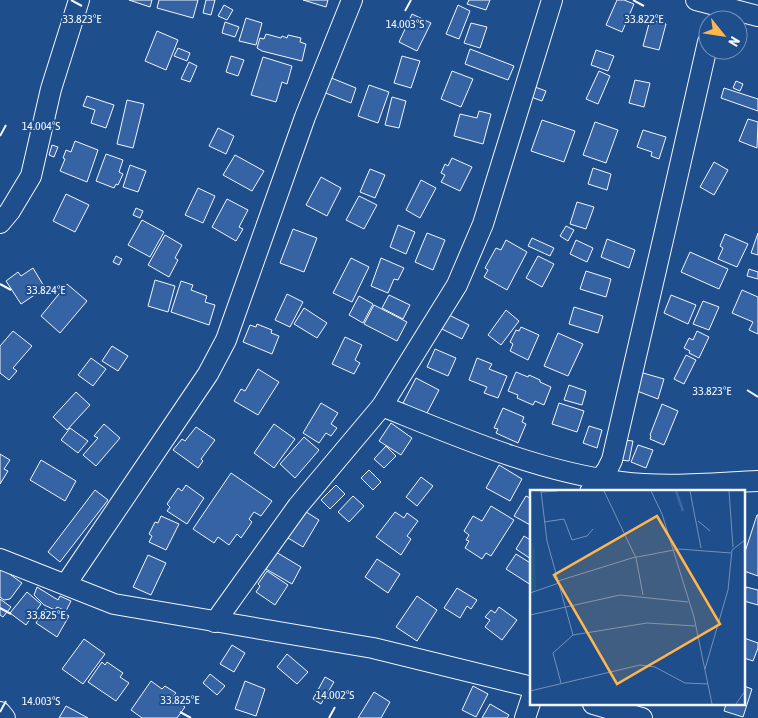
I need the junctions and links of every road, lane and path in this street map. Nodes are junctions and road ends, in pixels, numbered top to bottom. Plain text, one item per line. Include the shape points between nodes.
1 (79, 0) edge
2 (352, 0) edge
3 (552, 0) edge
4 (706, 5) edge
5 (758, 16) edge
6 (704, 60) edge
7 (0, 223) edge
8 (382, 406) junction
9 (758, 481) edge
10 (595, 485) edge
11 (0, 559) edge
12 (66, 584) junction
13 (215, 622) junction
14 (530, 687) edge
15 (530, 703) edge
16 (600, 706) edge
17 (0, 712) edge
18 (5, 718) edge
19 (525, 718) edge
20 (642, 718) edge

1 - 7 street via 51,89 31,176
2 - 12 street via 305,118 226,340 208,374
3 - 8 street via 483,224 457,285
4 - 5 street
6 - 10 street via 612,460
8 - 10 street via 472,443 570,473
8 - 13 street via 298,506
9 - 10 street
11 - 12 street
12 - 13 street via 114,604
13 - 14 street via 373,648
15 - 19 street
16 - 20 street
17 - 18 street

